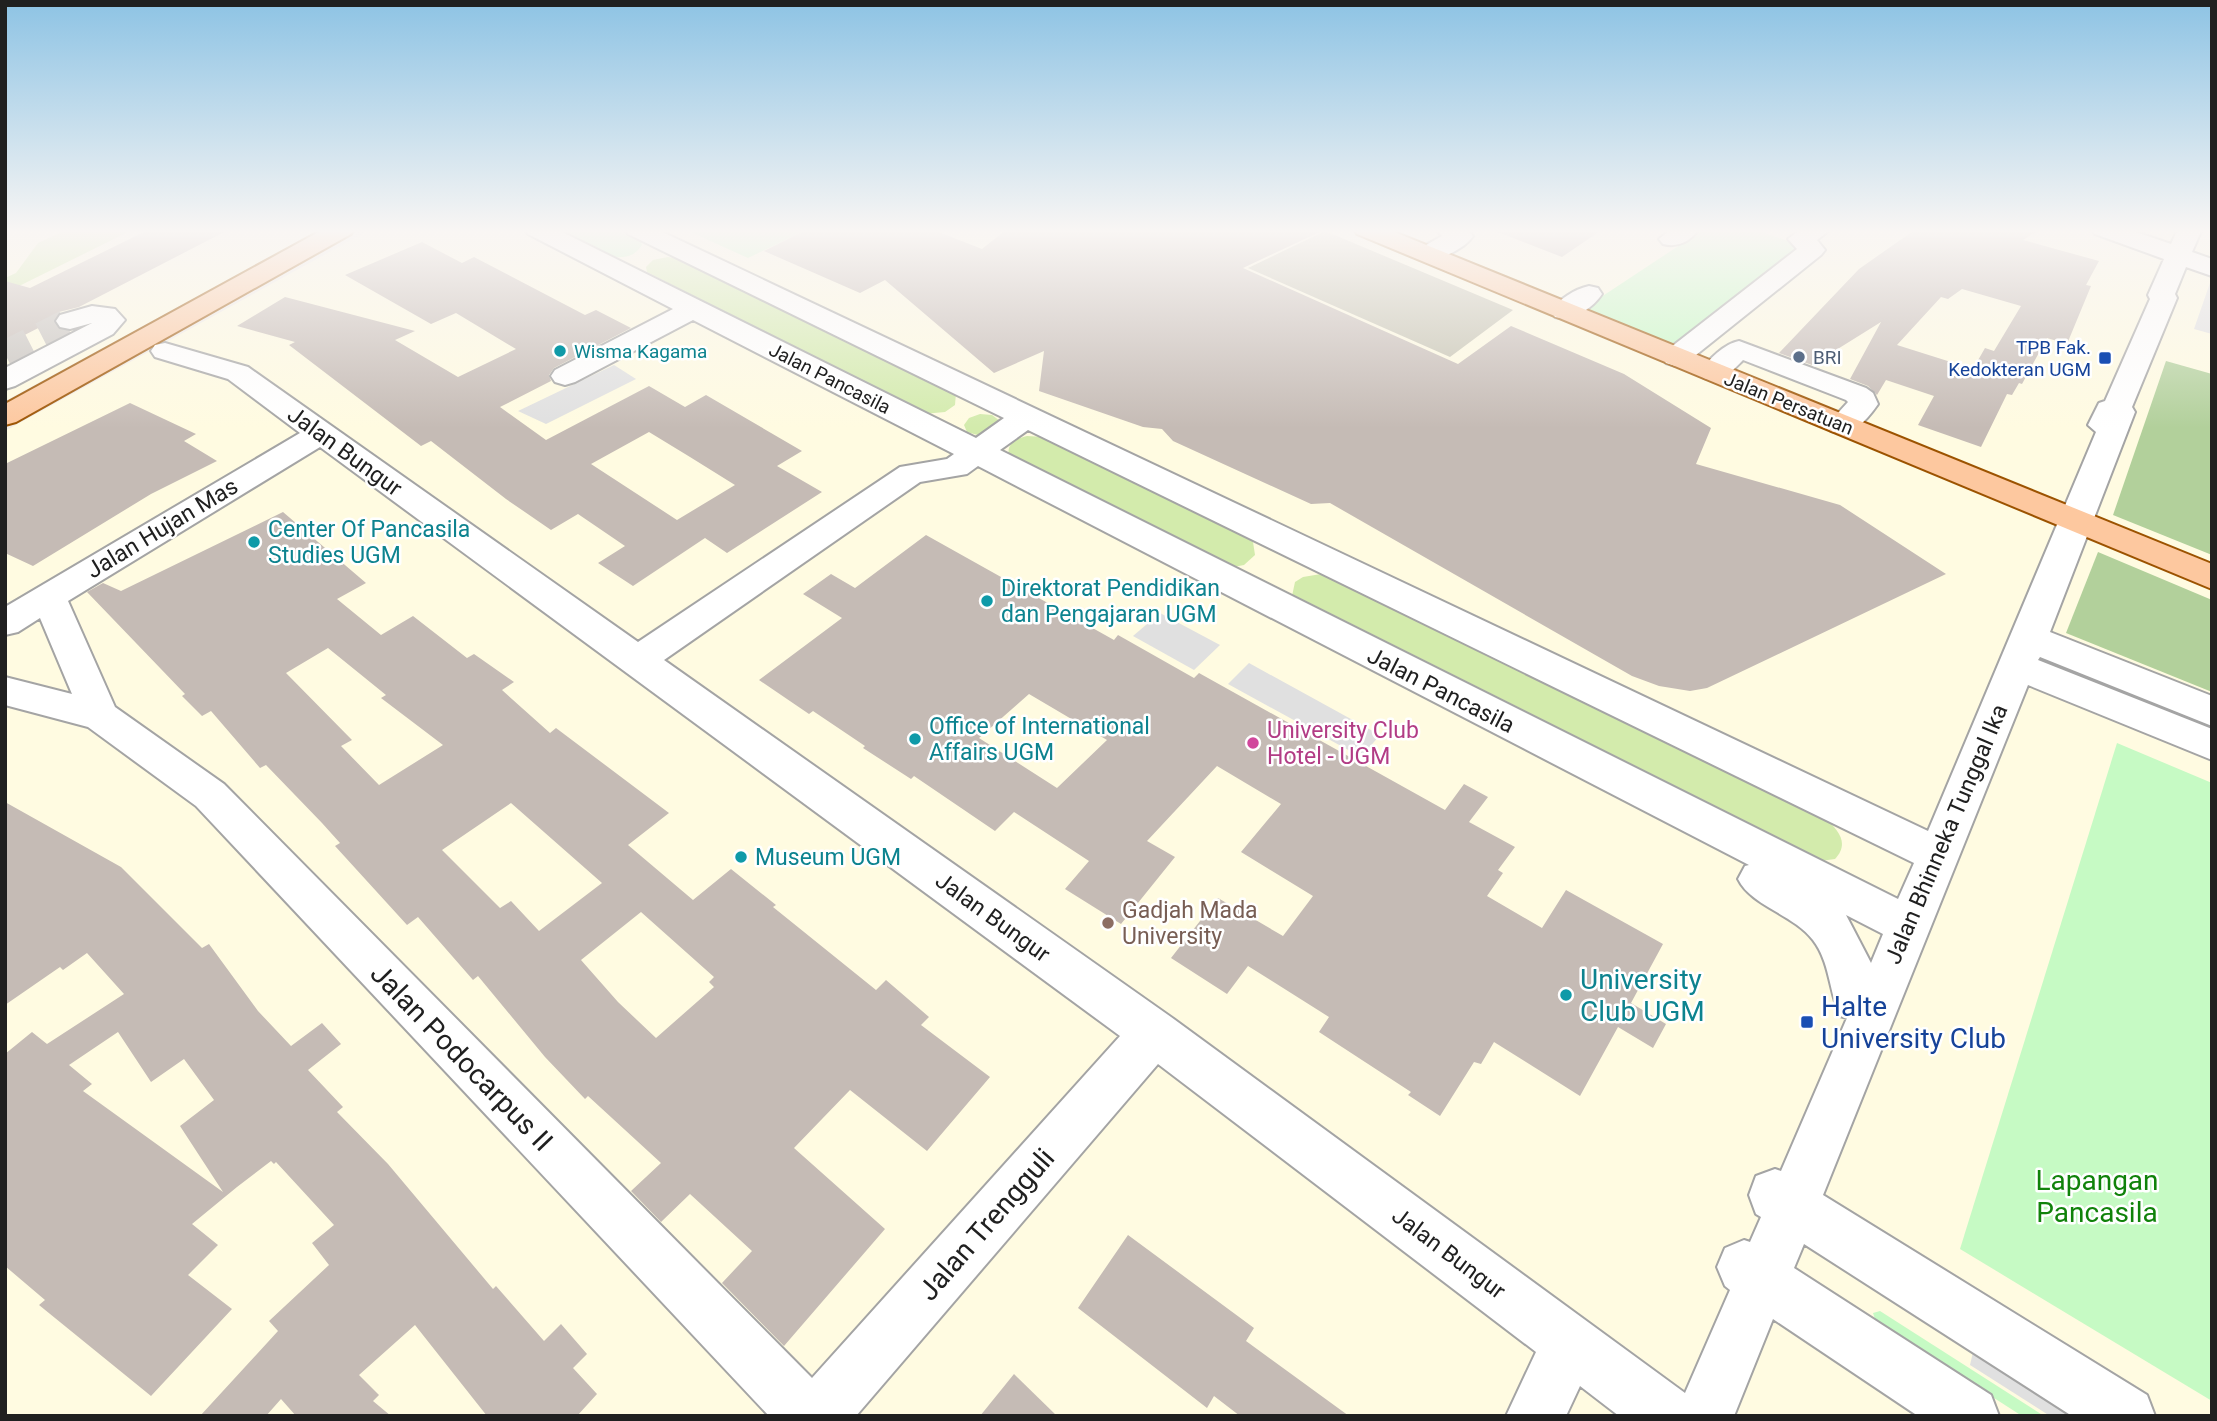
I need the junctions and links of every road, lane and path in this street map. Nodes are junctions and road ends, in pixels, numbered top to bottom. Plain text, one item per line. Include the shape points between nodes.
1 (222, 295) edge
2 (641, 295) edge
3 (775, 295) edge
4 (1527, 295) edge
5 (1587, 295) edge
6 (1754, 295) edge
7 (2170, 295) edge
8 (1737, 309) junction
9 (1565, 311) junction
10 (685, 314) junction
11 (70, 321) tunnel mouth
12 (1739, 349) junction
13 (165, 351) dead end
14 (1676, 357) junction
15 (1714, 372) junction
16 (565, 376) dead end
17 (5, 380) edge
18 (987, 398) junction
19 (5, 416) edge
20 (1026, 417) junction
21 (1842, 425) junction
22 (320, 434) junction
23 (921, 451) junction
24 (966, 460) junction
25 (2069, 519) junction
26 (1299, 547) junction
27 (2212, 577) edge
28 (48, 596) junction
29 (1241, 601) junction
30 (5, 623) edge
31 (2023, 652) junction
32 (638, 660) junction
33 (5, 691) edge
34 (2212, 712) edge
35 (100, 716) junction
36 (1500, 733) junction
37 (2212, 745) edge
38 (1930, 851) junction
39 (1900, 921) junction
40 (1857, 1001) junction
41 (1154, 1033) junction
42 (1783, 1200) junction
43 (1753, 1273) junction
44 (1570, 1343) junction
45 (809, 1416) edge
46 (817, 1416) edge
47 (1535, 1416) edge
48 (1667, 1416) edge
49 (1681, 1416) edge
50 (1705, 1416) edge
51 (1970, 1416) edge
52 (2126, 1416) edge

1 - 19 main road
2 - 10 street via 640,301
3 - 18 street
4 - 9 main road, Jalan Persatuan
5 - 9 street
6 - 8 street
7 - 25 street, Jalan Bhinneka Tunggal Ika via 2164,298 2117,407 2120,412
8 - 12 street via 1758,317 1741,331
8 - 14 street
9 - 14 main road, Jalan Persatuan
10 - 16 street
10 - 23 street via 772,359
11 - 17 street via 98,314 111,320
12 - 15 street
12 - 21 street via 1860,397 1863,404
13 - 22 street, Jalan Bungur via 238,373
14 - 15 main road, Jalan Persatuan
15 - 21 main road, Jalan Persatuan
18 - 20 street
18 - 23 street
20 - 24 street
20 - 26 street
21 - 25 main road, Jalan Persatuan
22 - 28 street, Jalan Hujan Mas
22 - 32 street, Jalan Bungur
23 - 24 street
23 - 32 street
24 - 29 street
25 - 27 main road, Jalan Persatuan
25 - 31 street, Jalan Bhinneka Tunggal Ika
26 - 29 street
26 - 38 street
28 - 30 street, Jalan Hujan Mas
28 - 35 street
29 - 36 street
31 - 34 street
31 - 37 street
31 - 38 street, Jalan Bhinneka Tunggal Ika
32 - 41 street, Jalan Bungur
33 - 35 street, Jalan Podocarpus II
35 - 45 street, Jalan Podocarpus II via 210,795
36 - 39 street, Jalan Pancasila
36 - 40 street via 1811,907 1845,950
38 - 39 street, Jalan Bhinneka Tunggal Ika
39 - 40 street, Jalan Bhinneka Tunggal Ika
39 - 42 street, Jalan Bhinneka Tunggal Ika
40 - 42 street, Jalan Bhinneka Tunggal Ika
41 - 44 street, Jalan Bungur
41 - 46 street, Jalan Trengguli
42 - 43 street, Jalan Bhinneka Tunggal Ika
42 - 52 street
43 - 49 street, Jalan Bhinneka Tunggal Ika
43 - 50 street, Jalan Bhinneka Tunggal Ika
43 - 51 street
44 - 47 street
44 - 48 street, Jalan Bungur

